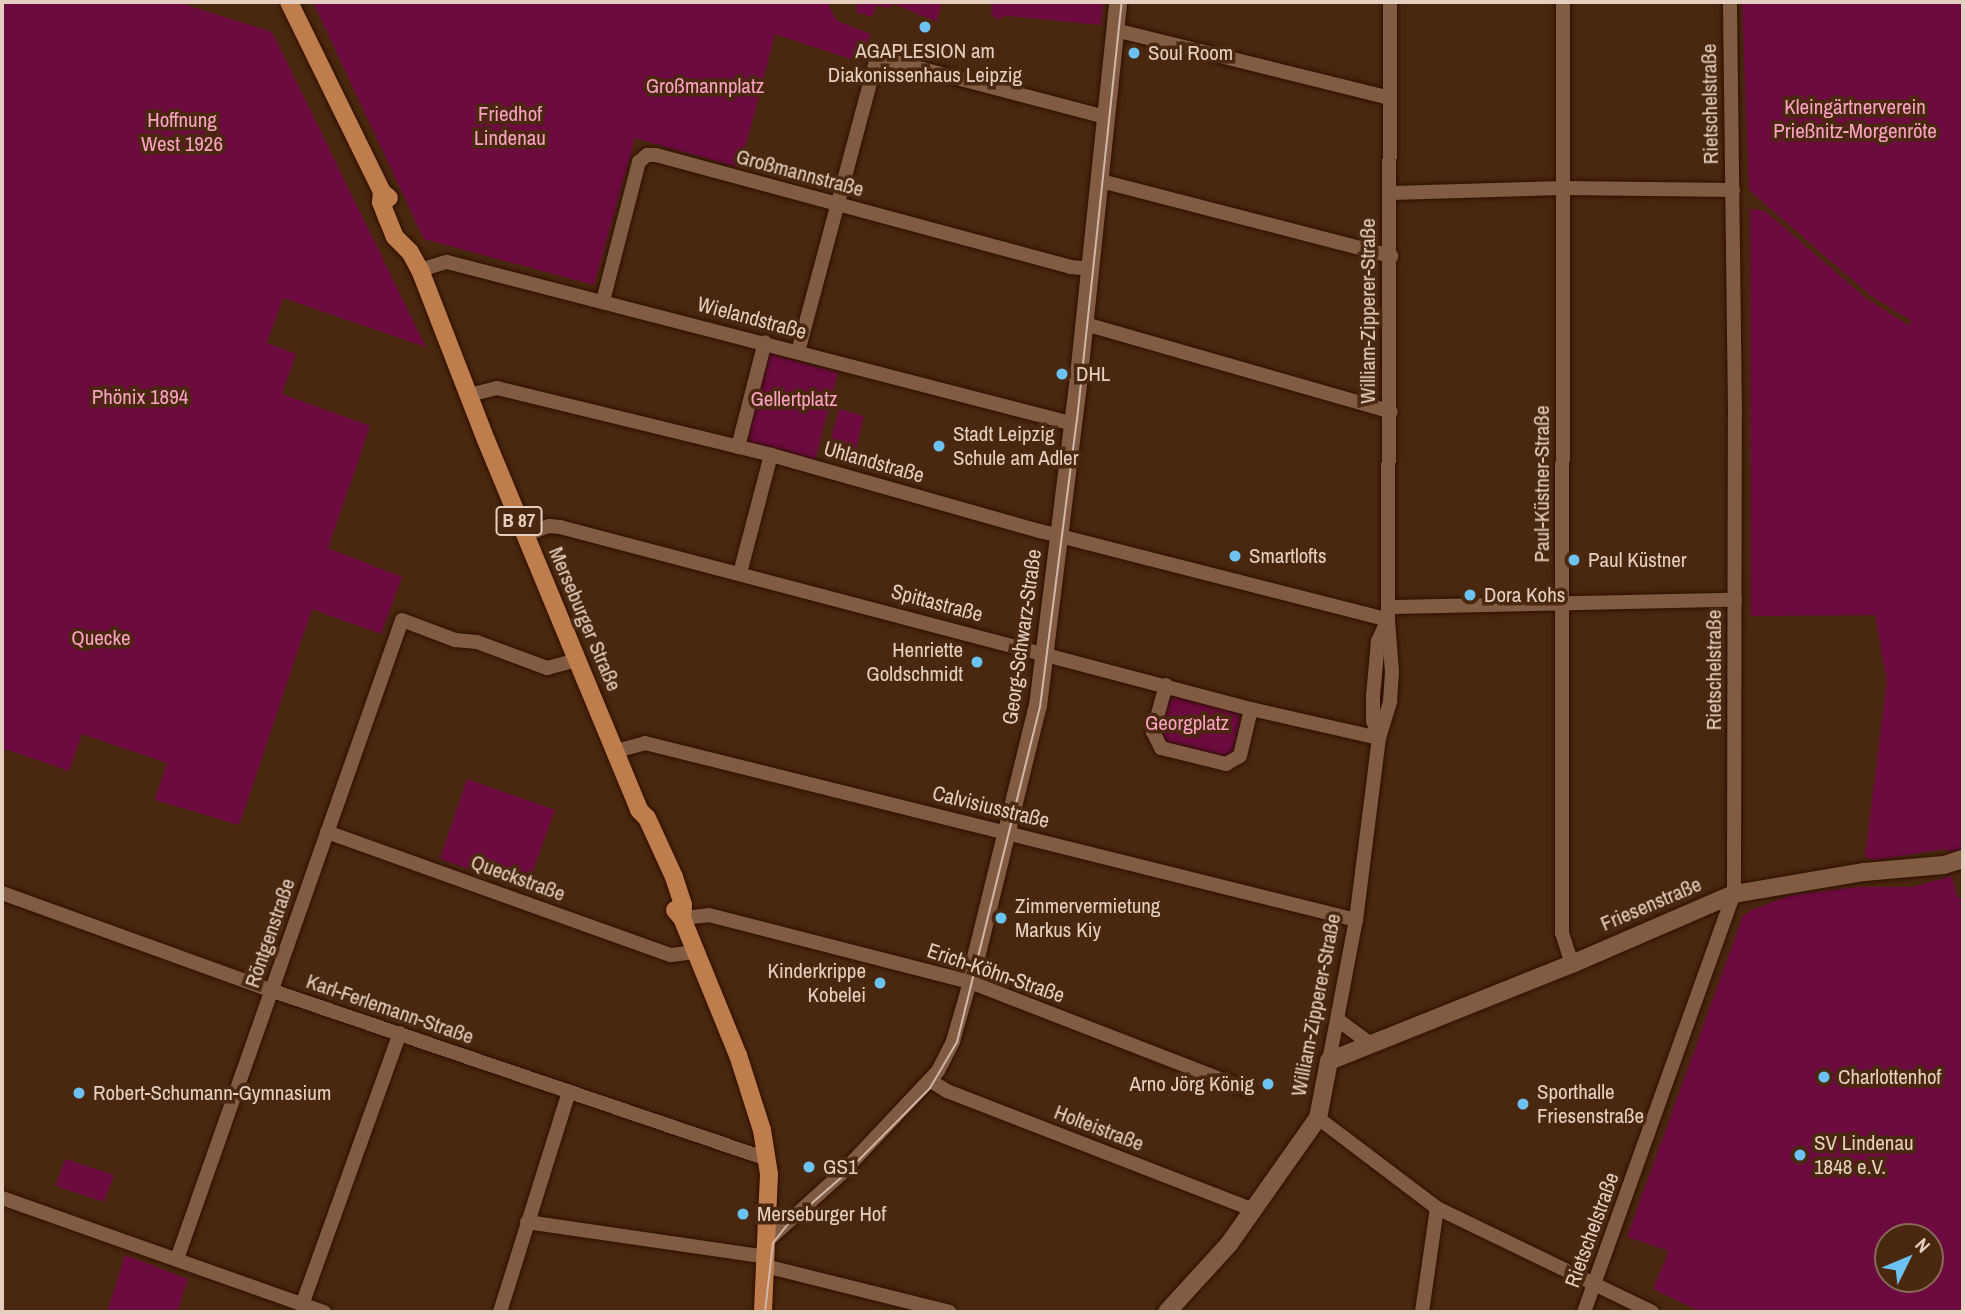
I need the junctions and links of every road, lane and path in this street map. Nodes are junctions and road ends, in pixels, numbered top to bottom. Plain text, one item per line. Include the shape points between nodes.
1 (289, 2) edge
2 (1118, 2) edge
3 (1390, 2) edge
4 (1563, 2) edge
5 (1730, 2) edge
6 (1115, 30) junction
7 (1390, 98) junction
8 (1106, 117) junction
9 (1101, 181) junction
10 (1563, 188) junction
11 (1733, 190) junction
12 (1392, 193) junction
13 (835, 204) junction
14 (1391, 256) junction
15 (1091, 269) junction
16 (420, 270) junction
17 (603, 301) junction
18 (1085, 324) junction
19 (765, 342) junction
20 (798, 352) junction
21 (469, 395) junction
22 (1391, 412) junction
23 (1074, 424) junction
24 (738, 447) junction
25 (771, 455) junction
26 (525, 535) junction
27 (1059, 535) junction
28 (740, 573) junction
29 (1735, 600) junction
30 (1563, 603) junction
31 (1389, 614) junction
32 (1044, 652) junction
33 (578, 660) junction
34 (1166, 685) junction
35 (1251, 709) junction
36 (1379, 738) junction
37 (616, 751) junction
38 (327, 832) junction
39 (1007, 832) junction
40 (1963, 859) edge
41 (2, 893) edge
42 (1734, 894) junction
43 (682, 918) junction
44 (1356, 920) junction
45 (696, 952) junction
46 (1572, 964) junction
47 (970, 982) junction
48 (273, 991) junction
49 (1338, 1020) junction
50 (400, 1033) junction
51 (1372, 1045) junction
52 (1329, 1061) junction
53 (930, 1081) junction
54 (1248, 1090) dead end
55 (569, 1092) junction
56 (1318, 1118) junction
57 (768, 1159) junction
58 (2, 1198) edge
59 (1437, 1208) junction
60 (1254, 1210) junction
61 (527, 1222) junction
62 (767, 1254) junction
63 (177, 1259) junction
64 (1594, 1286) junction
65 (302, 1305) junction
66 (324, 1312) edge
67 (500, 1312) edge
68 (763, 1312) edge
69 (949, 1312) edge
70 (1167, 1312) edge
71 (1422, 1312) edge
72 (1584, 1312) edge
73 (1652, 1312) edge

1 - 16 main road, Merseburger Straße / B 87 via 382,192 380,202 395,237
2 - 6 street, Georg-Schwarz-Straße
3 - 7 street, William-Zipperer-Straße
4 - 10 street, Paul-Küstner-Straße
5 - 11 street, Rietschelstraße
6 - 7 street
6 - 8 street, Georg-Schwarz-Straße
7 - 12 street, William-Zipperer-Straße
8 - 9 street, Georg-Schwarz-Straße
8 - 13 street via 877,57
9 - 14 street
9 - 15 street, Georg-Schwarz-Straße
10 - 11 street
10 - 12 street
10 - 30 street, Paul-Küstner-Straße
11 - 29 street, Rietschelstraße
12 - 14 street, William-Zipperer-Straße
13 - 15 street, Großmannstraße
13 - 17 street, Großmannstraße via 647,156 639,162
13 - 20 street
14 - 22 street, William-Zipperer-Straße
15 - 18 street, Georg-Schwarz-Straße
16 - 17 street, Wielandstraße via 447,262
16 - 21 main road, Merseburger Straße / B 87
17 - 19 street, Wielandstraße
18 - 22 street
18 - 23 street, Georg-Schwarz-Straße
19 - 20 street, Wielandstraße
19 - 24 street
20 - 23 street, Wielandstraße
21 - 24 street, Uhlandstraße via 497,388
21 - 26 main road, Merseburger Straße / B 87
22 - 31 street, William-Zipperer-Straße
23 - 27 street, Georg-Schwarz-Straße
24 - 25 street, Uhlandstraße
25 - 27 street, Uhlandstraße
25 - 28 street
26 - 28 street, Spittastraße via 560,527
26 - 33 main road, Merseburger Straße / B 87
27 - 31 street, Uhlandstraße
27 - 32 street, Georg-Schwarz-Straße
28 - 32 street, Spittastraße
29 - 30 street, Uhlandstraße
29 - 42 street, Rietschelstraße
30 - 31 street, Uhlandstraße
30 - 46 street, Paul-Küstner-Straße via 1562,933
31 - 36 street, William-Zipperer-Straße via 1390,701
32 - 34 street, Spittastraße
32 - 39 street, Georg-Schwarz-Straße via 1038,706
33 - 37 main road, Merseburger Straße / B 87
33 - 38 street, Röntgenstraße via 547,668 402,620
34 - 35 street, Spittastraße
34 - 35 street via 1153,732 1161,748 1226,764 1240,756
35 - 36 street, Spittastraße
36 - 44 street, William-Zipperer-Straße
37 - 39 street, Calvisiusstraße via 645,743
37 - 43 main road, Merseburger Straße / B 87 via 639,810 674,877
38 - 45 street, Queckstraße via 671,954
38 - 48 street, Röntgenstraße
39 - 44 street, Calvisiusstraße
39 - 47 street, Georg-Schwarz-Straße
40 - 42 street, Friesenstraße
41 - 48 street, Karl-Ferlemann-Straße
42 - 46 street, Friesenstraße
42 - 64 street, Rietschelstraße
43 - 45 main road, Merseburger Straße / B 87
43 - 47 street, Erich-Köhn-Straße via 709,915
44 - 49 street, William-Zipperer-Straße
45 - 57 main road, Merseburger Straße / B 87 via 744,1072
46 - 51 street, Friesenstraße
47 - 53 street, Georg-Schwarz-Straße via 953,1041
47 - 54 street, Erich-Köhn-Straße
48 - 50 street, Karl-Ferlemann-Straße
48 - 63 street, Röntgenstraße
49 - 51 street
49 - 52 street, William-Zipperer-Straße
50 - 55 street, Karl-Ferlemann-Straße
50 - 65 street
51 - 52 street, Friesenstraße
52 - 56 street, William-Zipperer-Straße
53 - 60 street, Holteistraße
53 - 62 street, Georg-Schwarz-Straße
55 - 57 street, Karl-Ferlemann-Straße
55 - 61 street
56 - 59 street
56 - 60 street, William-Zipperer-Straße
57 - 62 main road, Merseburger Straße / B 87
58 - 63 street
59 - 64 street
59 - 71 street
60 - 70 street, William-Zipperer-Straße via 1220,1256
61 - 62 street
61 - 67 street
62 - 68 main road, Merseburger Straße / B 87
62 - 69 street
63 - 65 street
64 - 72 street, Rietschelstraße
64 - 73 street
65 - 66 street

